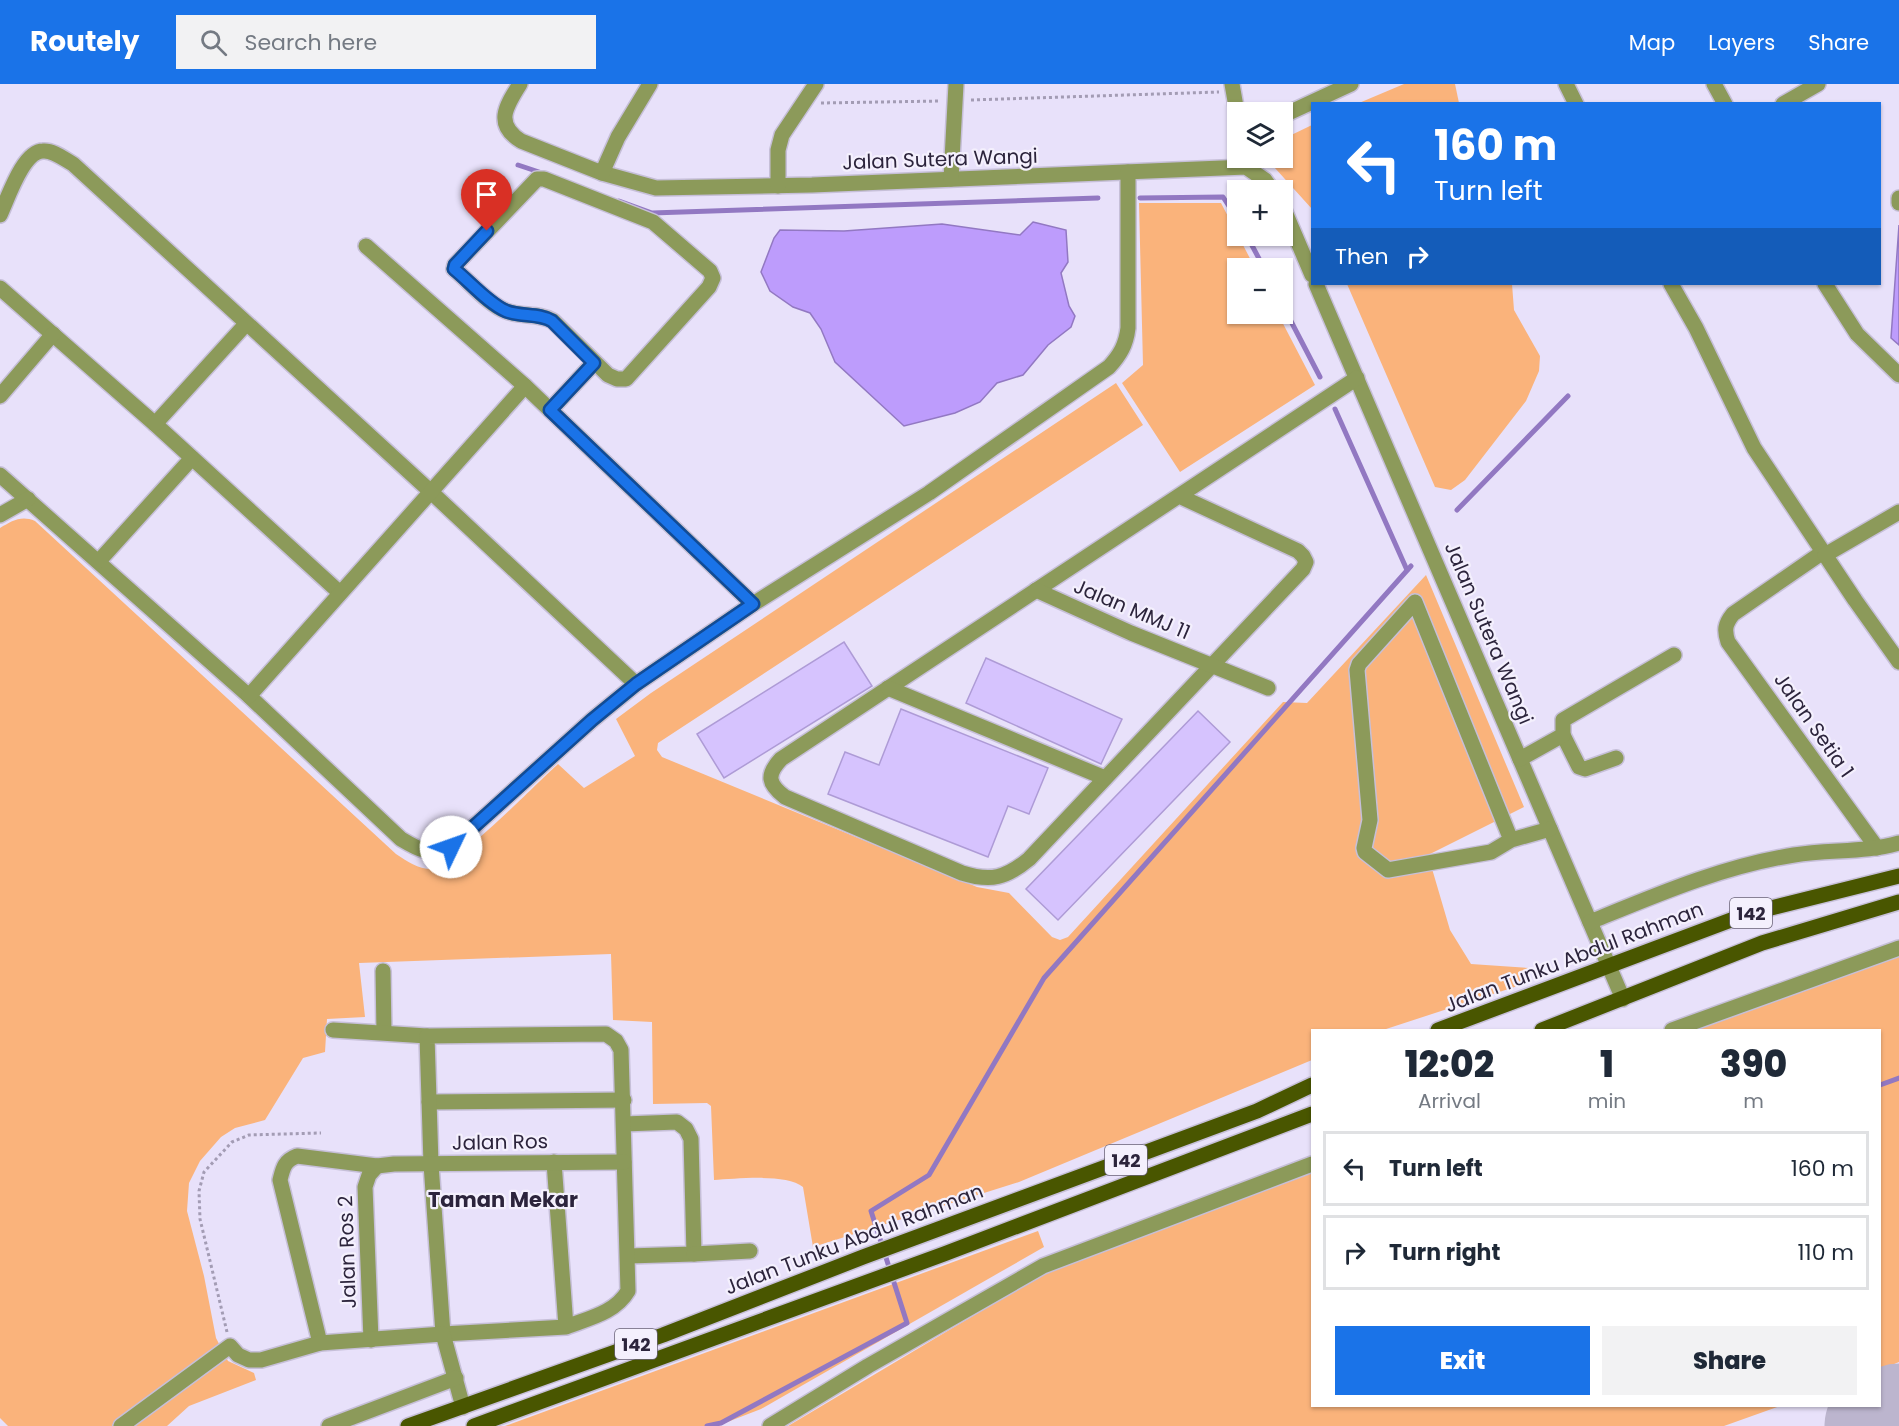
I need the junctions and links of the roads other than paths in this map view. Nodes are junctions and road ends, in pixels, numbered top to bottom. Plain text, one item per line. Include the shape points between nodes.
1 (519, 84) edge
2 (650, 84) edge
3 (816, 84) edge
4 (956, 84) edge
5 (1351, 84) edge
6 (1566, 84) edge
7 (1714, 84) edge
8 (1818, 84) edge
9 (1312, 102) edge
10 (1575, 102) edge
11 (1724, 102) edge
12 (1787, 102) edge
13 (1311, 103) edge
14 (1293, 111) edge
15 (1227, 164) edge
16 (1252, 168) edge
17 (1128, 172) junction
18 (602, 173) junction
19 (951, 179) junction
20 (1265, 180) edge
21 (778, 186) junction
22 (1899, 198) edge
23 (1899, 203) edge
24 (0, 215) edge
25 (1293, 231) edge
26 (366, 246) dead end
27 (1311, 273) edge
28 (1316, 285) edge
29 (1672, 285) edge
30 (1826, 285) edge
31 (0, 288) edge
32 (246, 324) junction
33 (53, 334) junction
34 (594, 363) junction
35 (1899, 375) edge
36 (1357, 378) junction
37 (525, 386) junction
38 (0, 396) edge
39 (550, 410) junction
40 (155, 424) junction
41 (192, 458) junction
42 (0, 475) edge
43 (430, 491) junction
44 (1179, 495) junction
45 (28, 499) junction
46 (1899, 512) edge
47 (0, 514) edge
48 (1824, 554) junction
49 (99, 561) junction
50 (1036, 590) junction
51 (340, 593) junction
52 (753, 604) junction
53 (1674, 655) dead end
54 (1899, 662) edge
55 (1213, 665) junction
56 (636, 684) junction
57 (888, 688) junction
58 (1268, 688) dead end
59 (249, 696) junction
60 (1563, 735) junction
61 (1616, 758) dead end
62 (1520, 759) junction
63 (1105, 778) junction
64 (1550, 829) junction
65 (1511, 840) junction
66 (1899, 843) edge
67 (1876, 848) junction
68 (1899, 876) edge
69 (1899, 902) edge
70 (1590, 922) junction
71 (1899, 948) edge
72 (1609, 966) junction
73 (383, 971) dead end
74 (1623, 999) junction
75 (1441, 1029) edge
76 (1545, 1029) edge
77 (1675, 1029) edge
78 (333, 1030) dead end
79 (384, 1032) junction
80 (427, 1036) junction
81 (1311, 1085) edge
82 (624, 1100) junction
83 (429, 1101) junction
84 (1311, 1114) edge
85 (624, 1124) junction
86 (554, 1162) junction
87 (624, 1162) junction
88 (431, 1164) junction
89 (1311, 1164) edge
90 (377, 1166) junction
91 (750, 1251) dead end
92 (694, 1254) junction
93 (628, 1256) junction
94 (566, 1328) junction
95 (443, 1334) junction
96 (370, 1340) junction
97 (320, 1344) junction
98 (456, 1378) junction
99 (464, 1407) junction
100 (122, 1426) edge
101 (329, 1426) edge
102 (408, 1426) edge
103 (474, 1426) edge
104 (770, 1426) edge

1 - 18 street, Jalan Sutera Wangi via 505,110 504,120 511,135
2 - 18 street via 618,137
3 - 21 street via 782,135
4 - 19 street
5 - 9 street
6 - 10 street
7 - 11 street
8 - 12 street
13 - 14 street
15 - 17 street, Jalan Sutera Wangi
16 - 20 street, Jalan Sutera Wangi
17 - 19 street, Jalan Sutera Wangi
17 - 52 street via 1128,328 1126,342 1110,368 929,493
18 - 21 street, Jalan Sutera Wangi via 656,188
19 - 21 street, Jalan Sutera Wangi
22 - 23 street
24 - 32 street via 33,153 44,150 57,155 73,164
25 - 27 street
26 - 37 street
28 - 36 street, Jalan Sutera Wangi
29 - 48 street via 1754,448
30 - 35 street via 1857,334
31 - 33 street
32 - 40 street
32 - 43 street
33 - 38 street
33 - 40 street
34 - 34 street via 608,375 626,379 713,278 710,271 653,222 537,179 454,269 499,308 552,321
34 - 39 street
36 - 44 street
36 - 62 street, Jalan Sutera Wangi
37 - 39 street
37 - 43 street
39 - 52 street
40 - 41 street
41 - 49 street
41 - 51 street
42 - 45 street
43 - 51 street
43 - 56 street
44 - 50 street
44 - 55 street via 1298,551 1306,562
45 - 47 street
45 - 49 street
46 - 48 street
48 - 54 street
48 - 67 street, Jalan Setia 1 via 1733,614 1725,632 1728,642
49 - 59 street
50 - 55 street, Jalan MMJ 11
50 - 57 street
51 - 59 street
52 - 56 street
53 - 60 street via 1563,720
55 - 58 street, Jalan MMJ 11
55 - 63 street
56 - 59 street via 451,847 436,852 420,850 401,839
57 - 63 street
57 - 63 street via 781,759 772,768 770,778 775,789 785,797 962,873 996,878 1029,859
60 - 61 street via 1579,767 1585,769
60 - 62 street
62 - 64 street, Jalan Sutera Wangi
64 - 65 street
64 - 70 street, Jalan Sutera Wangi
65 - 65 street via 1415,602 1357,670 1370,820 1365,852 1389,870 1491,852
66 - 67 street
67 - 70 street via 1796,854 1742,865
68 - 72 main road, Jalan Tunku Abdul Rahman / 142 via 1747,914
69 - 74 main road, 142 via 1762,943
70 - 72 street, Jalan Sutera Wangi
71 - 77 street
72 - 74 street, Jalan Sutera Wangi
72 - 75 main road, Jalan Tunku Abdul Rahman / 142
73 - 79 street
74 - 76 main road, 142
78 - 79 street
79 - 80 street
80 - 82 street via 606,1034 621,1050
80 - 83 street
81 - 99 main road, Jalan Tunku Abdul Rahman / 142 via 1257,1111
82 - 83 street
82 - 85 street
83 - 88 street
84 - 103 main road, 142
85 - 87 street
85 - 92 street via 677,1122 686,1129 691,1139
86 - 87 street, Jalan Ros
86 - 88 street, Jalan Ros
86 - 94 street
87 - 93 street
88 - 90 street, Jalan Ros
88 - 95 street
89 - 104 street via 1043,1266
90 - 96 street, Jalan Ros 2 via 365,1187
90 - 97 street, Jalan Ros via 297,1156 284,1166 280,1180
91 - 92 street
92 - 93 street
93 - 94 street via 628,1291 622,1301
94 - 95 street
95 - 96 street
95 - 98 street
96 - 97 street
97 - 100 street via 261,1360 249,1360 230,1346
98 - 99 street
98 - 101 street
99 - 102 main road, Jalan Tunku Abdul Rahman / 142

